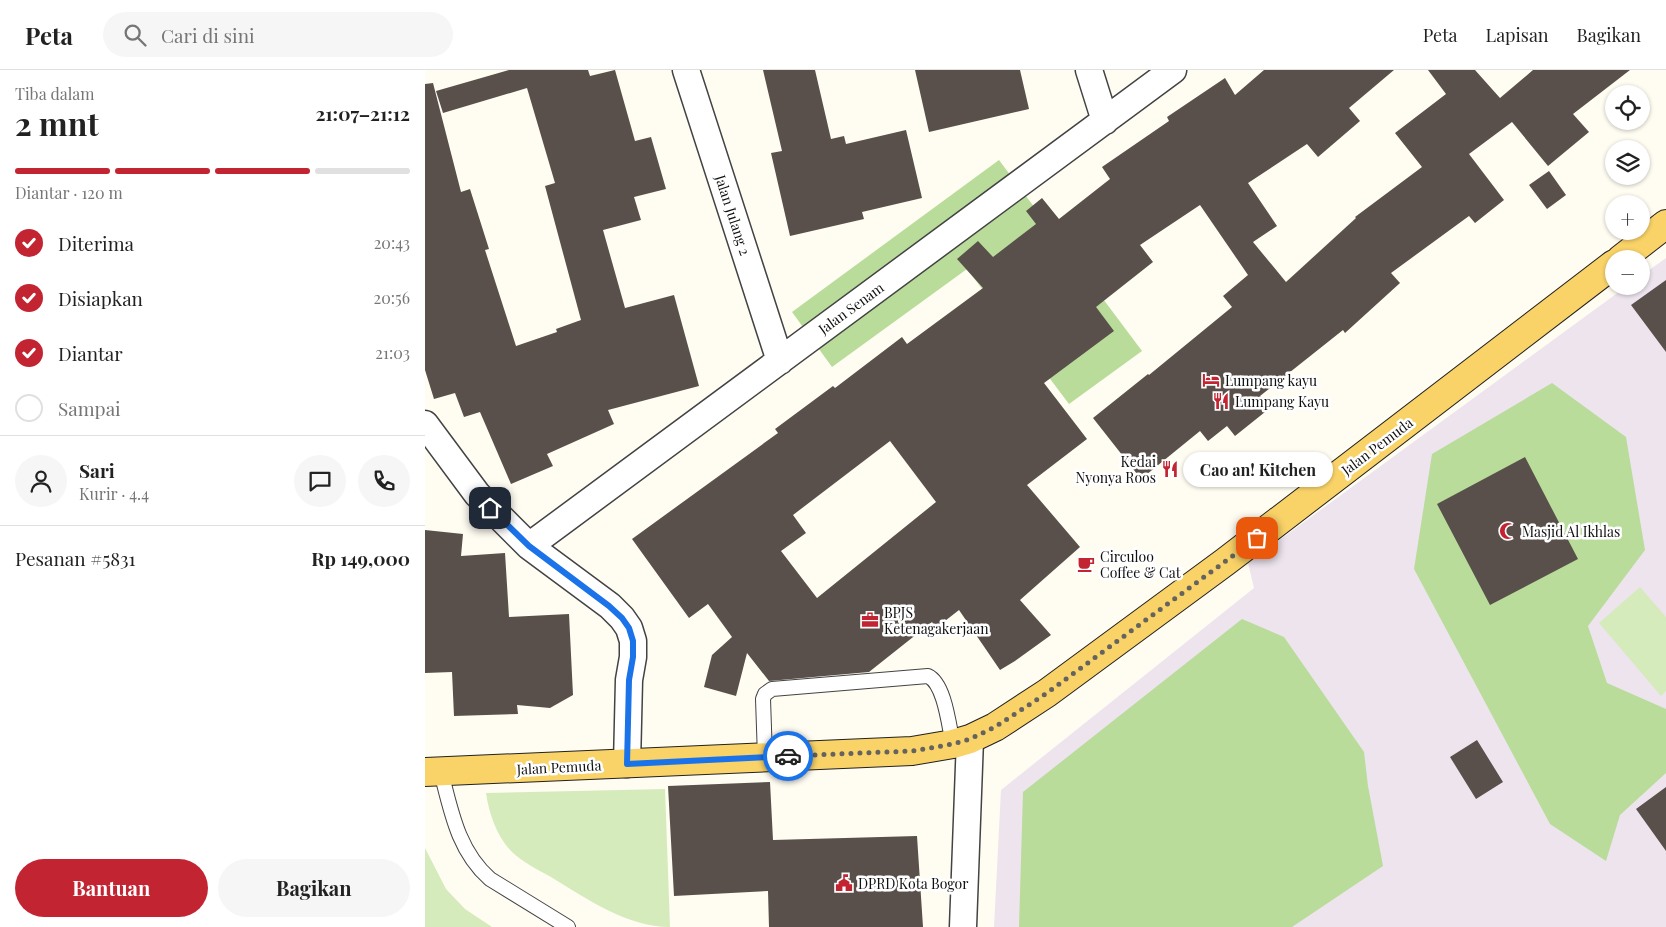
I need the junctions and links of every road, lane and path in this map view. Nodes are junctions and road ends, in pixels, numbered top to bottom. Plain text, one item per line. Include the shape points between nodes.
1 (686, 70) edge
2 (1089, 70) edge
3 (1173, 70) edge
4 (1105, 121) junction
5 (1666, 224) edge
6 (1633, 250) edge
7 (1605, 271) edge
8 (780, 361) junction
9 (425, 424) edge
10 (529, 546) junction
11 (961, 742) junction
12 (765, 757) junction
13 (627, 764) junction
14 (433, 772) edge
15 (568, 927) edge
16 (963, 927) edge

1 - 8 street, Jalan Julang 2
2 - 4 street
3 - 4 street, Jalan Senam
4 - 8 street, Jalan Senam
5 - 6 main road
7 - 11 main road, Jalan Pemuda via 1218,568 1047,693 995,727
8 - 10 street, Jalan Senam
9 - 10 street via 477,494
10 - 13 street via 609,606 629,628 633,657 629,680
11 - 12 main road, Jalan Pemuda via 912,751
11 - 12 lane via 936,683 928,676 772,689 763,699
11 - 16 street
12 - 13 main road, Jalan Pemuda
13 - 14 main road, Jalan Pemuda
14 - 15 lane via 458,834 482,872

